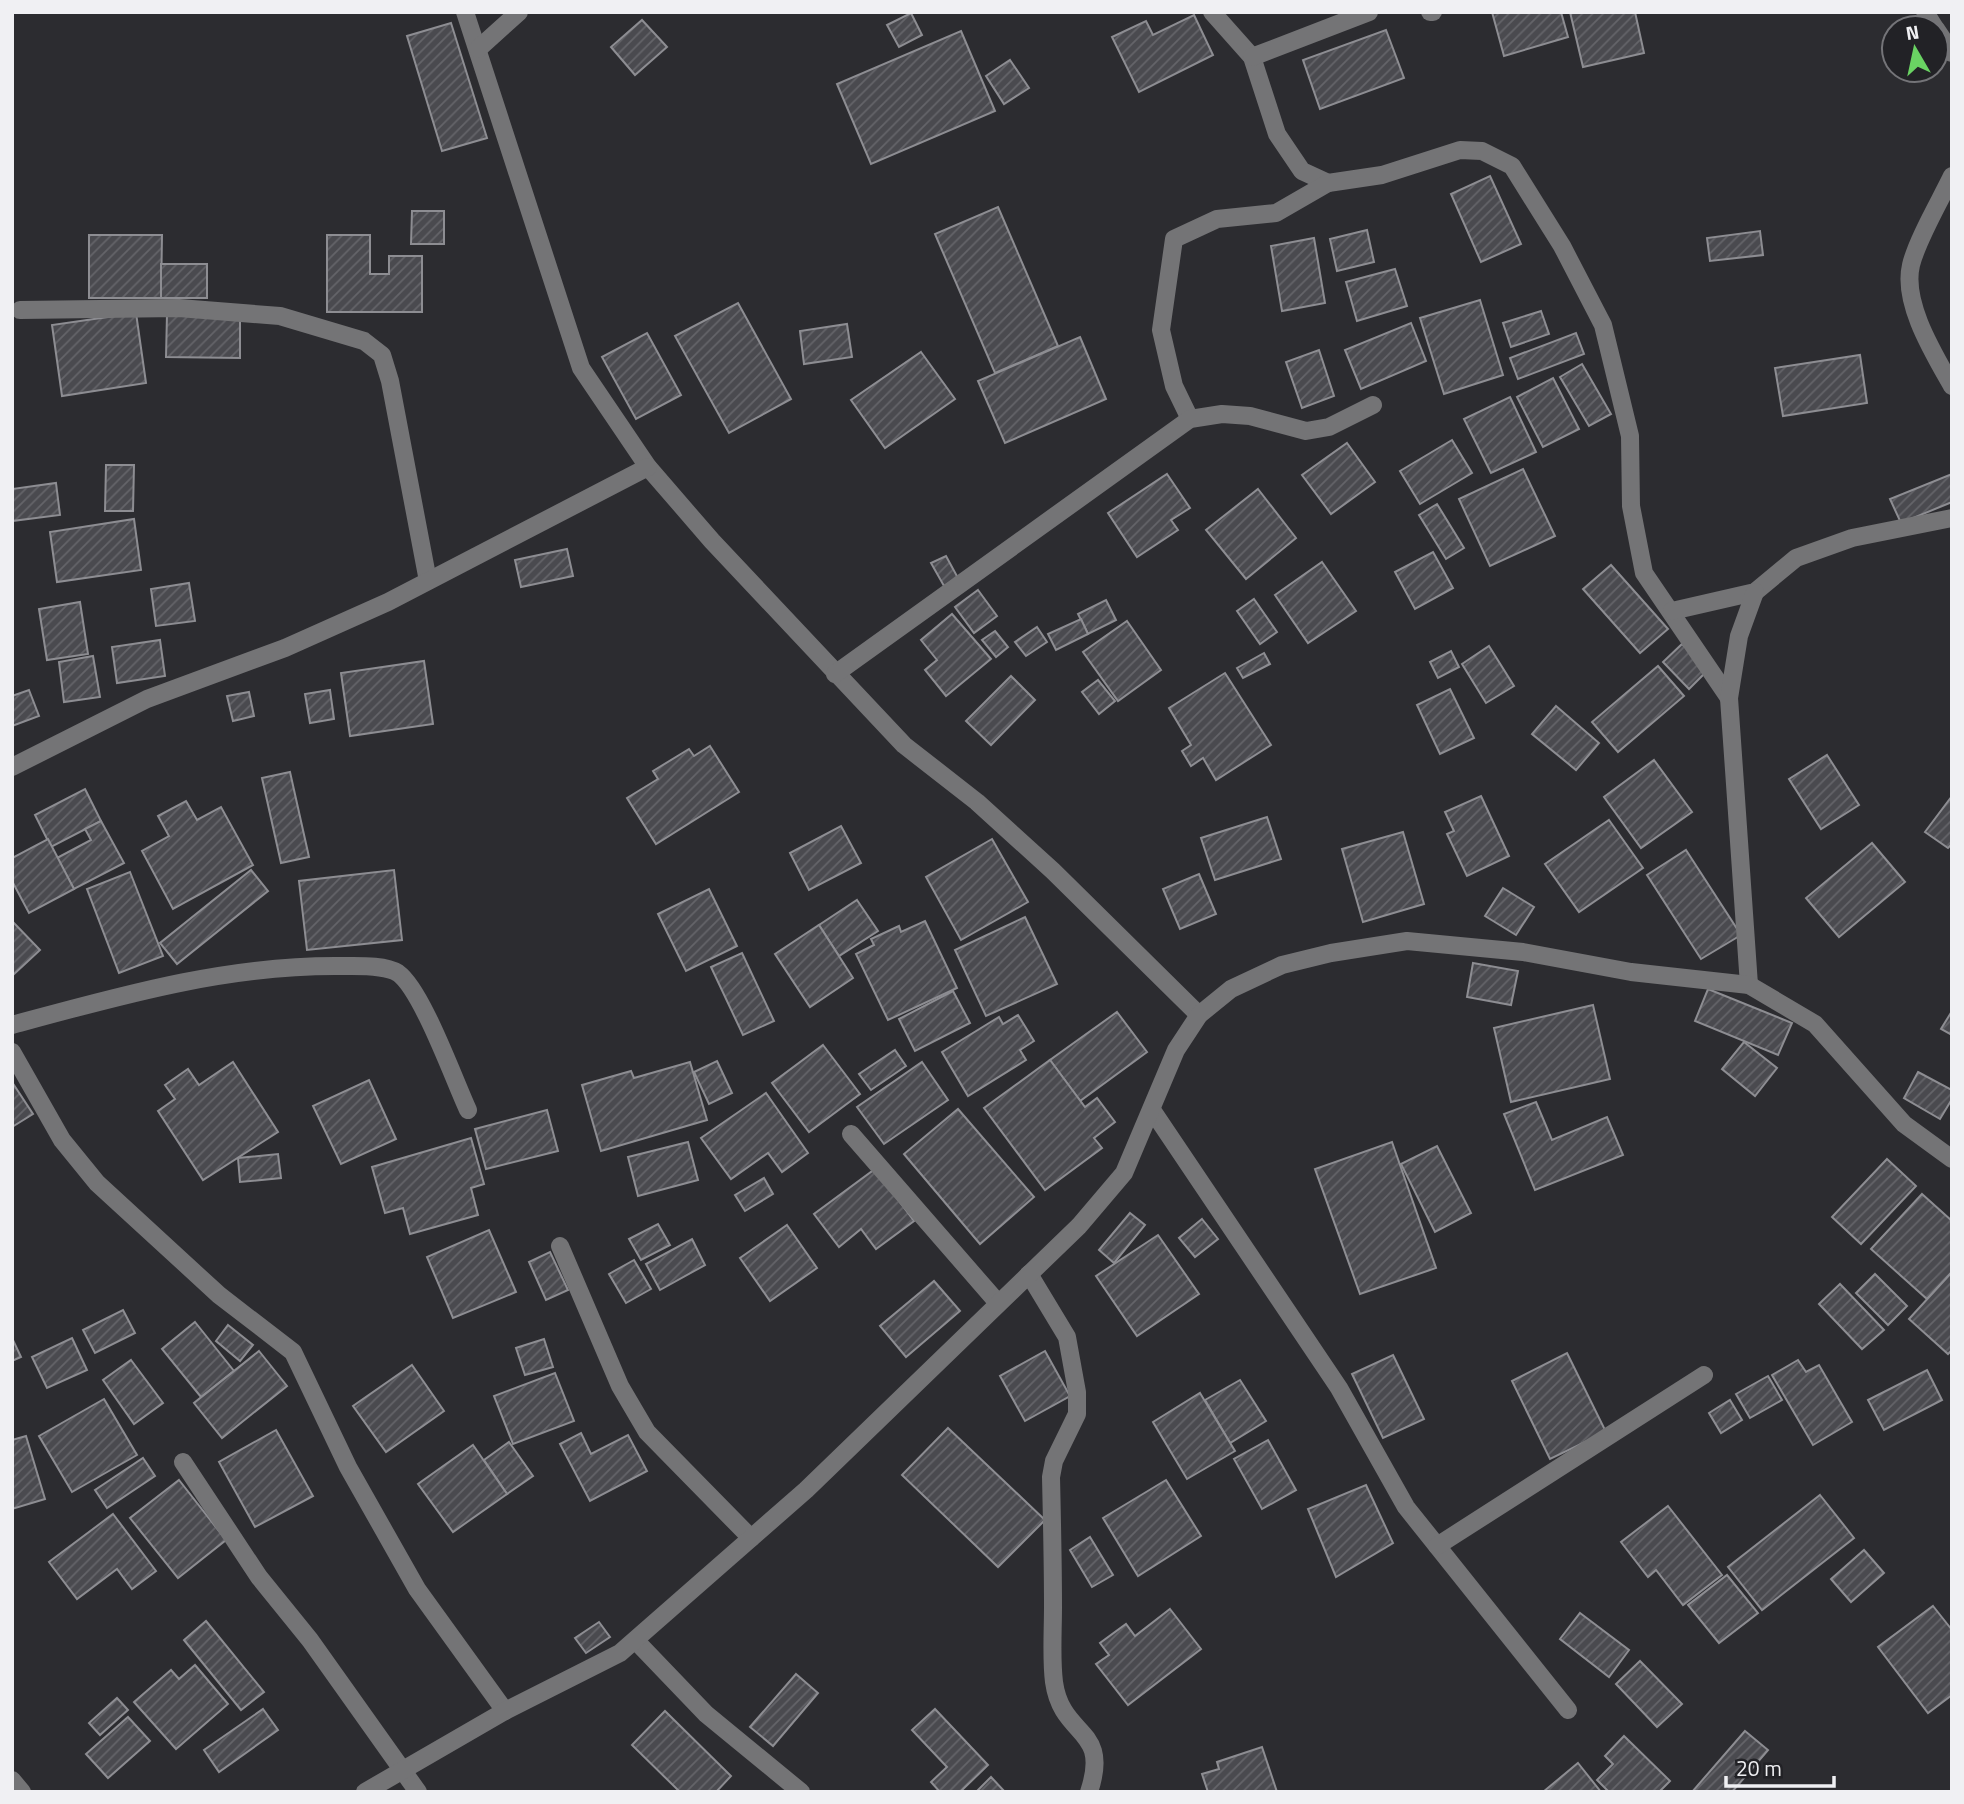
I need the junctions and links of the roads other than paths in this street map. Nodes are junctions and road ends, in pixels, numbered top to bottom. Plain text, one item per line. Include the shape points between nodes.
1 (465, 12) edge
2 (519, 12) edge
3 (1212, 12) edge
4 (1369, 12) edge
5 (478, 49) junction
6 (1252, 57) junction
7 (1952, 176) edge
8 (1328, 183) junction
9 (20, 310) dead end
10 (1952, 386) edge
11 (1373, 405) dead end
12 (1190, 419) junction
13 (648, 467) junction
14 (1952, 518) edge
15 (428, 581) junction
16 (1755, 592) junction
17 (1672, 611) junction
18 (835, 674) junction
19 (1729, 698) junction
20 (12, 767) edge
21 (1749, 985) junction
22 (1199, 1015) junction
23 (12, 1025) edge
24 (12, 1052) edge
25 (468, 1110) dead end
26 (1152, 1110) junction
27 (851, 1134) dead end
28 (1952, 1159) edge
29 (560, 1246) dead end
30 (1029, 1274) junction
31 (998, 1303) junction
32 (1704, 1375) dead end
33 (183, 1462) dead end
34 (751, 1538) junction
35 (1437, 1546) junction
36 (636, 1641) junction
37 (1567, 1710) dead end
38 (505, 1711) junction
39 (403, 1768) junction
40 (12, 1780) edge
41 (22, 1792) edge
42 (365, 1792) edge
43 (418, 1792) edge
44 (801, 1792) edge
45 (1089, 1792) edge

1 - 5 street
2 - 5 street
3 - 6 street
4 - 6 street
5 - 13 street via 580,368
6 - 8 street via 1277,134 1303,171
7 - 10 street via 1911,266 1923,335
8 - 12 street via 1276,213 1217,219 1174,239 1161,330 1174,386
8 - 17 street via 1382,175 1460,150 1482,151 1512,166 1563,246 1602,325 1630,436 1631,506 1644,573
9 - 15 street via 179,308 280,316 364,341 382,355 390,381
11 - 12 street via 1329,427 1306,431 1250,416
12 - 18 street
13 - 15 street
13 - 18 street
14 - 16 street via 1852,538 1796,558
15 - 20 street via 285,648 147,699
16 - 17 street
16 - 19 street via 1739,636
17 - 19 street
18 - 22 street via 904,745 977,802 1053,871
19 - 21 street
21 - 22 street via 1631,972 1522,952 1407,941 1282,965 1231,989
21 - 28 street via 1815,1024 1904,1124
22 - 26 street via 1176,1050
23 - 25 street via 224,973 291,965 368,966 397,973 415,993
24 - 38 street via 62,1140 97,1183 219,1295 293,1352 348,1467 417,1589
26 - 30 street via 1124,1173 1079,1226
26 - 35 street via 1339,1388 1406,1507
27 - 31 street
29 - 34 street via 620,1386 647,1432
30 - 31 street
30 - 45 street via 1067,1337 1077,1392 1077,1414 1051,1477 1053,1654 1054,1684 1063,1711 1096,1753
31 - 34 street
32 - 35 street
33 - 39 street via 259,1577
34 - 36 street
35 - 37 street
36 - 38 street
36 - 44 street via 706,1714
38 - 39 street
39 - 42 street
39 - 43 street
40 - 41 street

